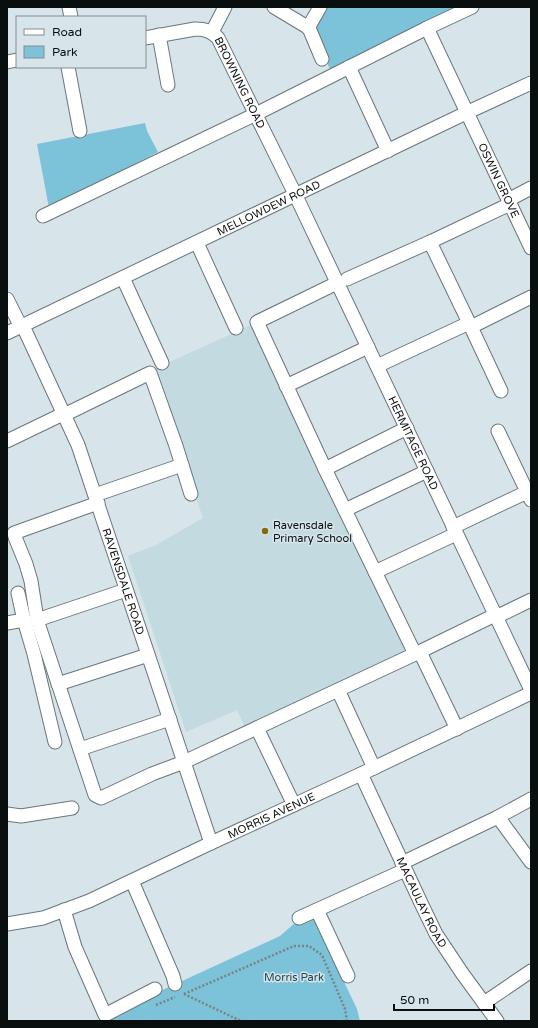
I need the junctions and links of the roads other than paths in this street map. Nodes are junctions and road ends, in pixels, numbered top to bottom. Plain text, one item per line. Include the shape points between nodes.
1 (225, 7) edge
2 (274, 7) edge
3 (320, 7) edge
4 (472, 7) edge
5 (308, 28) junction
6 (427, 28) junction
7 (212, 32) junction
8 (159, 35) junction
9 (146, 38) edge
10 (322, 58) dead end
11 (349, 67) junction
12 (68, 68) edge
13 (531, 83) edge
14 (168, 85) dead end
15 (466, 113) junction
16 (256, 114) junction
17 (80, 131) dead end
18 (388, 151) junction
19 (531, 188) edge
20 (296, 196) junction
21 (509, 202) junction
22 (43, 216) dead end
23 (430, 242) junction
24 (197, 243) junction
25 (531, 248) edge
26 (123, 278) junction
27 (342, 281) junction
28 (531, 297) edge
29 (7, 299) edge
30 (470, 325) junction
31 (22, 326) junction
32 (236, 328) dead end
33 (7, 333) edge
34 (368, 347) junction
35 (162, 363) dead end
36 (377, 366) junction
37 (286, 386) junction
38 (501, 391) dead end
39 (64, 415) junction
40 (407, 428) junction
41 (498, 431) dead end
42 (7, 442) edge
43 (182, 465) junction
44 (325, 469) junction
45 (427, 471) junction
46 (191, 494) dead end
47 (529, 496) edge
48 (96, 499) junction
49 (345, 510) junction
50 (455, 530) junction
51 (375, 572) junction
52 (126, 590) junction
53 (18, 593) dead end
54 (531, 600) edge
55 (496, 616) junction
56 (24, 620) junction
57 (37, 620) junction
58 (7, 623) edge
59 (418, 653) junction
60 (148, 655) junction
61 (58, 684) junction
62 (338, 690) junction
63 (531, 690) edge
64 (531, 693) edge
65 (170, 719) junction
66 (257, 728) junction
67 (456, 729) junction
68 (55, 742) dead end
69 (80, 749) junction
70 (184, 762) junction
71 (374, 768) junction
72 (361, 774) junction
73 (531, 799) edge
74 (294, 805) junction
75 (72, 808) dead end
76 (7, 814) edge
77 (498, 818) junction
78 (211, 843) junction
79 (531, 862) edge
80 (404, 866) junction
81 (132, 881) junction
82 (64, 910) junction
83 (317, 910) junction
84 (299, 918) dead end
85 (7, 924) edge
86 (531, 971) edge
87 (348, 976) dead end
88 (175, 984) dead end
89 (155, 988) dead end
90 (484, 1003) junction
91 (497, 1021) edge

1 - 7 street
2 - 5 street
3 - 5 street
4 - 6 street
5 - 10 street
6 - 11 street
6 - 15 street, OSWIN GROVE
7 - 8 street, BROWNING ROAD via 195,29
7 - 16 street, BROWNING ROAD via 224,49
8 - 9 street, BROWNING ROAD
8 - 14 street
11 - 16 street
11 - 18 street
12 - 17 street
13 - 15 street, MELLOWDEW ROAD
15 - 18 street, MELLOWDEW ROAD
15 - 21 street, OSWIN GROVE
16 - 20 street, BROWNING ROAD
16 - 22 street
18 - 20 street, MELLOWDEW ROAD
19 - 21 street
20 - 24 street, MELLOWDEW ROAD
20 - 27 street, HERMITAGE ROAD
21 - 23 street
21 - 25 street, OSWIN GROVE
23 - 27 street
23 - 30 street
24 - 26 street, MELLOWDEW ROAD
24 - 32 street
26 - 31 street, MELLOWDEW ROAD
26 - 35 street
27 - 34 street, HERMITAGE ROAD
27 - 37 street via 257,322
28 - 30 street
29 - 31 street, RAVENSDALE ROAD
30 - 36 street
30 - 38 street
31 - 33 street, MELLOWDEW ROAD
31 - 39 street, RAVENSDALE ROAD
34 - 36 street, HERMITAGE ROAD
34 - 37 street
36 - 40 street, HERMITAGE ROAD
37 - 44 street
39 - 42 street
39 - 43 street via 150,373
39 - 48 street, RAVENSDALE ROAD via 78,445
40 - 44 street
40 - 45 street, HERMITAGE ROAD
41 - 47 street
43 - 46 street
43 - 48 street
44 - 49 street
45 - 49 street
45 - 50 street, HERMITAGE ROAD
47 - 50 street
48 - 52 street, RAVENSDALE ROAD
48 - 57 street via 14,533 31,581
49 - 51 street
50 - 51 street
50 - 55 street, HERMITAGE ROAD
51 - 59 street
52 - 57 street
52 - 60 street, RAVENSDALE ROAD
53 - 56 street
54 - 55 street
55 - 59 street
55 - 63 street, HERMITAGE ROAD
56 - 58 street
56 - 68 street
57 - 61 street
59 - 62 street
59 - 67 street
60 - 61 street
60 - 65 street, RAVENSDALE ROAD
61 - 69 street
62 - 66 street
62 - 71 street
64 - 67 street, MORRIS AVENUE
65 - 69 street
65 - 70 street, RAVENSDALE ROAD
66 - 70 street
66 - 74 street
67 - 71 street, MORRIS AVENUE
69 - 70 street via 95,795 101,798
70 - 78 street, RAVENSDALE ROAD
71 - 72 street, MORRIS AVENUE
72 - 74 street, MORRIS AVENUE
72 - 80 street, MACAULAY ROAD
73 - 77 street
74 - 78 street, MORRIS AVENUE
75 - 76 street via 21,816
77 - 79 street
77 - 80 street
78 - 81 street, MORRIS AVENUE
80 - 83 street
80 - 90 street, MACAULAY ROAD via 436,934
81 - 82 street, MORRIS AVENUE
81 - 88 street
82 - 85 street, MORRIS AVENUE via 43,918
82 - 89 street via 75,947 105,1014
83 - 84 street
83 - 87 street
86 - 90 street
90 - 91 street, MACAULAY ROAD

